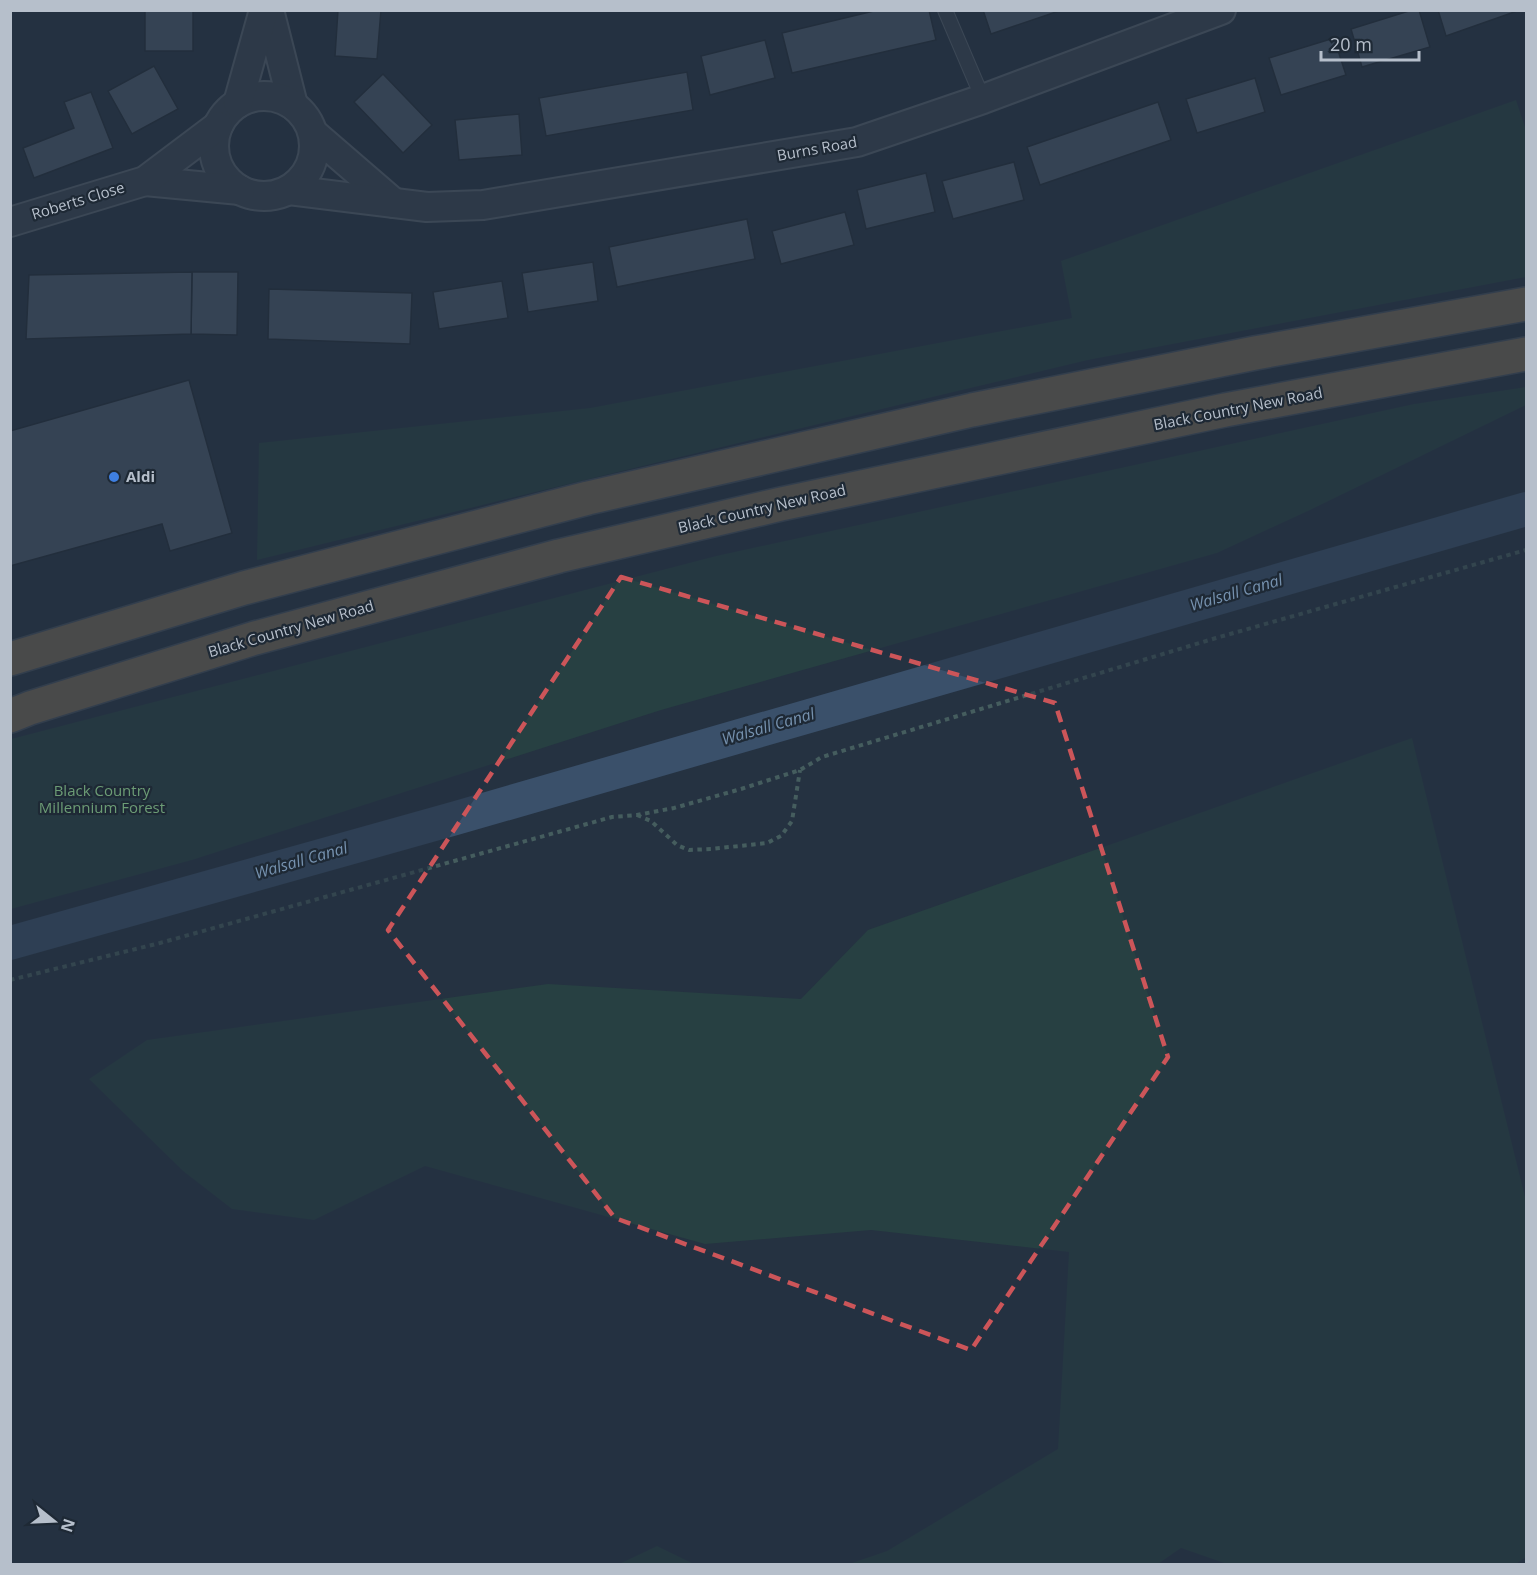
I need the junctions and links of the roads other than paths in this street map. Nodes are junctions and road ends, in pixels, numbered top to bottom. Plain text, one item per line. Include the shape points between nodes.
1 (267, 10) edge
2 (945, 10) edge
3 (1210, 12) edge
4 (982, 99) junction
5 (238, 103) junction
6 (293, 105) junction
7 (218, 126) junction
8 (313, 133) junction
9 (145, 181) junction
10 (240, 190) junction
11 (289, 190) junction
12 (394, 203) junction
13 (10, 222) edge
14 (1527, 304) edge
15 (1527, 354) edge
16 (10, 659) edge
17 (10, 716) edge

1 - 5 street
1 - 6 street
2 - 4 lane
3 - 4 street, Burns Road
4 - 12 street, Burns Road via 857,142 483,206
5 - 6 street via 255,96 276,97
5 - 7 street
6 - 8 street via 306,117
7 - 9 street, Roberts Close
7 - 10 street via 214,144 217,162 225,178
8 - 11 street via 311,164 303,179
8 - 12 street
9 - 10 street, Roberts Close
9 - 13 street, Roberts Close
10 - 11 street via 274,196
11 - 12 street, Burns Road
14 - 16 highway via 972,410 588,498 244,588
15 - 17 highway, Black Country New Road via 1202,415 782,504 559,556 255,638

